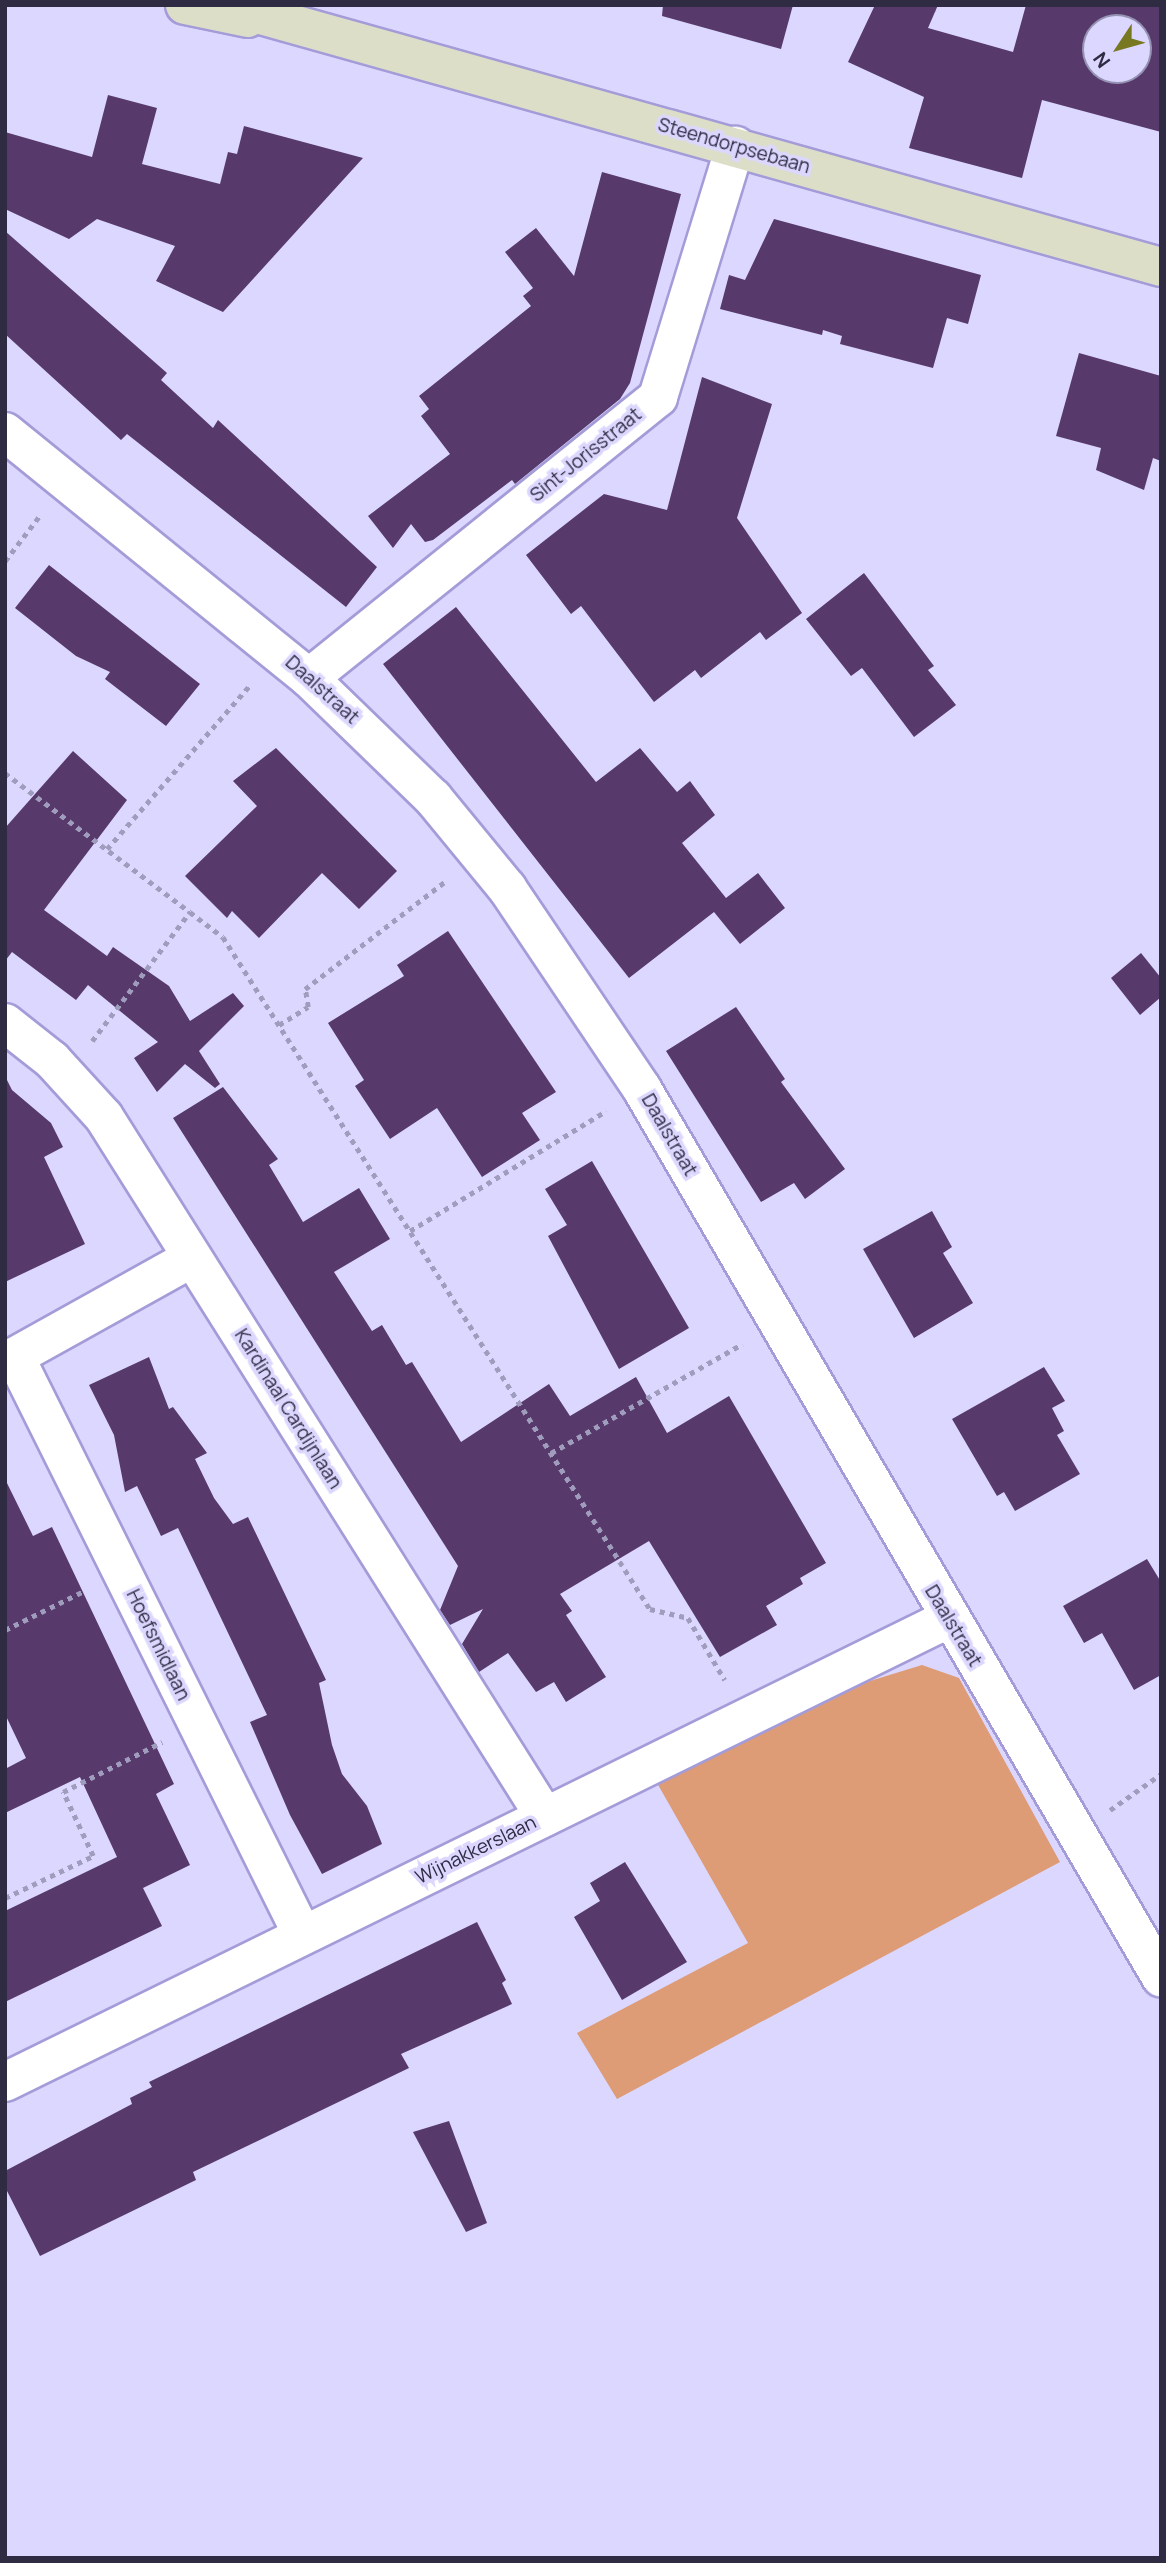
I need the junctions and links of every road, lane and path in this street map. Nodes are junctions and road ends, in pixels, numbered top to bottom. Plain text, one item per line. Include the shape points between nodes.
1 (185, 5) edge
2 (225, 5) edge
3 (305, 30) junction
4 (735, 146) junction
5 (1161, 267) edge
6 (5, 432) edge
7 (66, 480) junction
8 (5, 561) edge
9 (279, 651) junction
10 (309, 678) junction
11 (5, 773) edge
12 (107, 849) junction
13 (481, 854) junction
14 (190, 912) junction
15 (5, 1023) edge
16 (279, 1025) junction
17 (66, 1075) junction
18 (642, 1089) junction
19 (410, 1231) junction
20 (192, 1258) junction
21 (777, 1324) junction
22 (10, 1359) edge
23 (551, 1452) junction
24 (122, 1572) junction
25 (948, 1619) junction
26 (5, 1630) edge
27 (749, 1719) junction
28 (198, 1724) junction
29 (1161, 1773) edge
30 (545, 1817) junction
31 (1078, 1833) junction
32 (5, 1898) edge
33 (302, 1934) junction
34 (1161, 1977) edge
35 (5, 2082) edge

1 - 3 main road, Steendorpsebaan
2 - 3 main road, Steendorpsebaan
3 - 4 main road, Steendorpsebaan
4 - 5 main road, Steendorpsebaan
4 - 10 street, Sint-Jorisstraat via 658,397
6 - 7 street, Daalstraat
7 - 8 path
7 - 9 street, Daalstraat
9 - 10 street, Daalstraat
9 - 12 path
10 - 13 street, Daalstraat via 364,727
11 - 12 path
12 - 14 path
13 - 16 path via 305,989 307,1007
13 - 18 street, Daalstraat
14 - 16 path via 223,937
14 - 17 path
15 - 17 street, Kardinaal Cardijnlaan
16 - 19 path
17 - 20 street, Kardinaal Cardijnlaan via 104,1117
18 - 19 path
18 - 21 street, Daalstraat
19 - 23 path
20 - 22 street
20 - 30 street, Kardinaal Cardijnlaan
21 - 23 path
21 - 25 street, Daalstraat
22 - 24 street, Hoefsmidlaan
23 - 27 path via 650,1609 688,1618
24 - 26 path
24 - 28 street, Hoefsmidlaan
25 - 27 street, Wijnakkerslaan
25 - 31 street, Daalstraat
27 - 30 street, Wijnakkerslaan
28 - 32 path via 62,1792 93,1856
28 - 33 street, Hoefsmidlaan
29 - 31 path
30 - 33 street, Wijnakkerslaan
31 - 34 street, Daalstraat
33 - 35 street, Wijnakkerslaan

